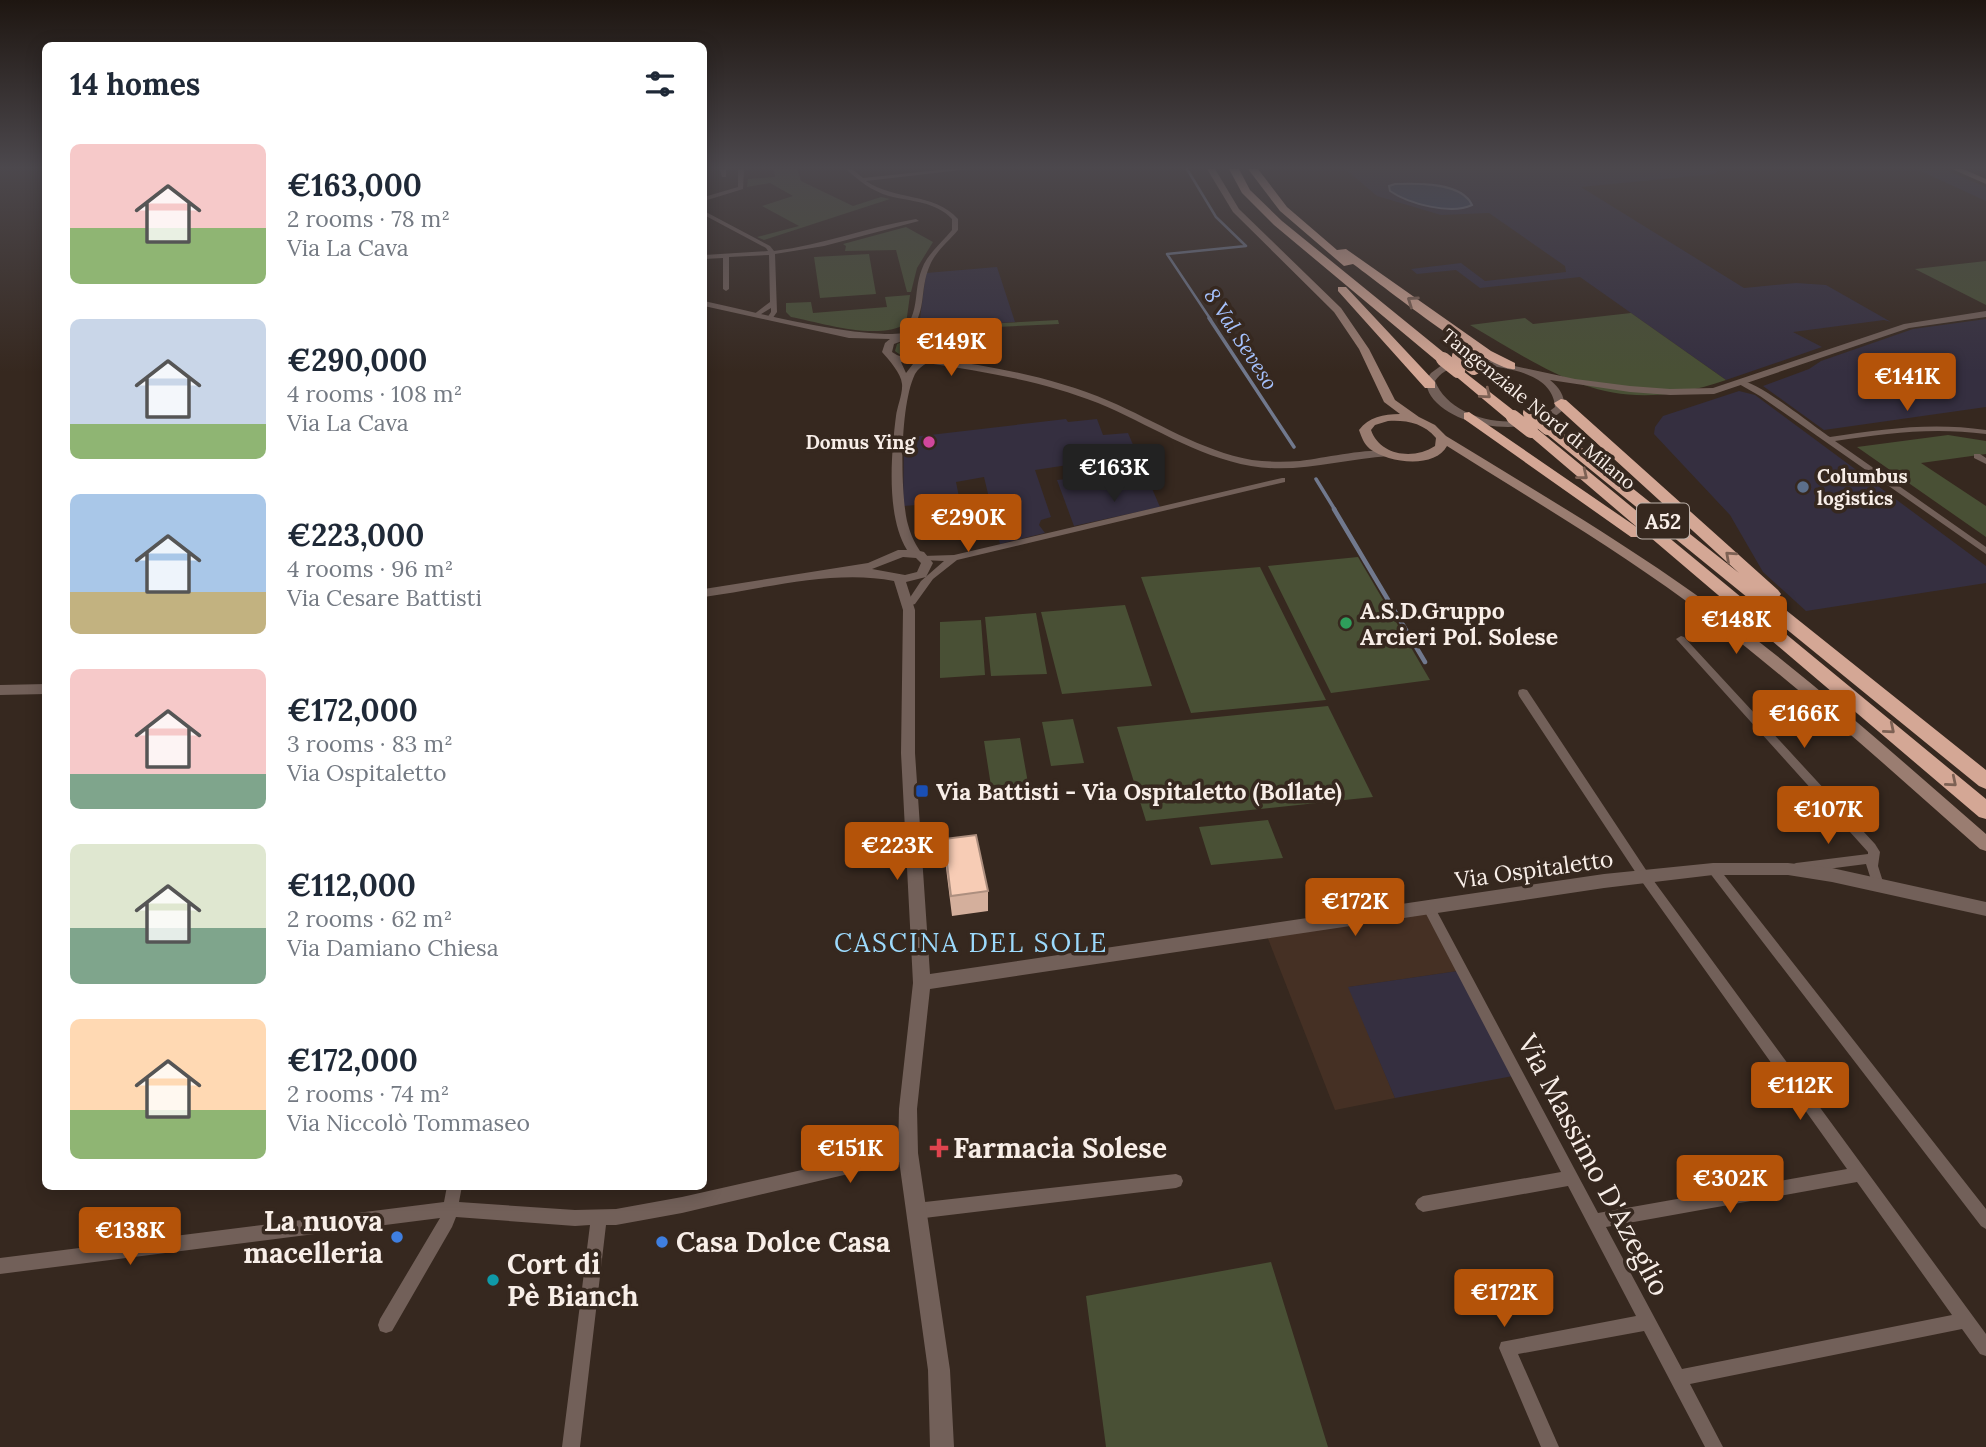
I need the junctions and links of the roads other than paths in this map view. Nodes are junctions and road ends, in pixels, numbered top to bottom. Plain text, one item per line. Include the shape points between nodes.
1 (748, 237) edge
2 (846, 237) edge
3 (949, 237) edge
4 (1263, 237) edge
5 (1291, 237) edge
6 (1294, 237) edge
7 (1318, 237) edge
8 (1321, 237) edge
9 (772, 252) junction
10 (726, 256) junction
11 (707, 257) edge
12 (726, 289) dead end
13 (774, 302) junction
14 (707, 305) edge
15 (1986, 314) edge
16 (756, 315) junction
17 (770, 318) junction
18 (917, 320) junction
19 (849, 335) junction
20 (928, 336) junction
21 (902, 337) junction
22 (941, 352) junction
23 (890, 355) junction
24 (925, 360) junction
25 (1510, 366) junction
26 (978, 367) junction
27 (1528, 372) junction
28 (1742, 382) junction
29 (907, 384) junction
30 (1430, 384) junction
31 (1596, 385) junction
32 (1561, 401) junction
33 (1390, 402) junction
34 (1530, 413) joint
35 (1469, 416) junction
36 (1381, 419) junction
37 (1415, 420) junction
38 (1548, 428) joint
39 (1986, 432) edge
40 (1367, 438) junction
41 (1443, 438) junction
42 (1828, 440) junction
43 (1389, 453) junction
44 (1430, 455) junction
45 (1346, 456) junction
46 (1977, 456) dead end
47 (1986, 462) edge
48 (1487, 466) junction
49 (1282, 480) dead end
50 (901, 531) junction
51 (1986, 551) edge
52 (890, 558) junction
53 (954, 558) junction
54 (922, 559) junction
55 (847, 570) junction
56 (895, 577) junction
57 (915, 577) junction
58 (798, 578) junction
59 (707, 593) edge
60 (910, 606) junction
61 (1681, 639) dead end
62 (1787, 642) junction
63 (42, 689) edge
64 (0, 690) edge
65 (1522, 693) dead end
66 (1945, 748) junction
67 (1986, 782) edge
68 (1986, 811) edge
69 (1986, 844) edge
70 (1873, 858) junction
71 (1713, 869) junction
72 (1788, 869) junction
73 (1644, 876) junction
74 (1878, 885) junction
75 (1429, 908) junction
76 (1986, 909) edge
77 (922, 983) junction
78 (908, 1153) junction
79 (1859, 1174) junction
80 (1572, 1178) junction
81 (1176, 1181) dead end
82 (454, 1190) edge
83 (1423, 1204) dead end
84 (450, 1209) junction
85 (916, 1211) junction
86 (598, 1218) junction
87 (1986, 1220) edge
88 (1595, 1221) junction
89 (0, 1266) edge
90 (1966, 1320) junction
91 (1648, 1322) junction
92 (386, 1325) dead end
93 (1986, 1348) edge
94 (1678, 1378) junction
95 (571, 1447) edge
96 (942, 1447) edge
97 (1550, 1447) edge
98 (1714, 1447) edge

1 - 9 street
2 - 9 street
3 - 18 street via 927,266
4 - 33 main road via 1338,310
5 - 30 highway
6 -> 62 highway, Tangenziale Nord di Milano / A52, bridge
7 - 34 highway, Tangenziale Nord di Milano / A52, bridge
25 -> 8 highway via 1486,354
9 - 10 street
9 - 13 street
10 - 11 street
10 - 12 street
13 - 16 street
13 - 17 street
14 - 16 street
15 - 28 street via 1907,326
16 - 17 street
17 - 19 street
18 - 20 street
18 - 21 street
19 - 21 street
19 - 23 street
20 - 21 street
20 - 22 street via 940,343
21 - 23 street via 890,343
22 - 24 street
22 - 26 street
23 - 24 street
23 - 29 street
24 - 26 street
24 - 29 street via 912,371
25 - 27 street
25 - 30 street via 1457,363 1438,370
26 - 45 street via 1090,397 1236,459 1294,466
27 - 31 street
27 - 32 street via 1550,384
28 - 31 street via 1694,393
28 - 42 street
29 - 50 street via 898,449
30 - 35 street via 1438,399
31 - 32 street via 1574,389
32 - 35 street via 1551,417 1526,424
66 -> 32 highway
33 - 36 main road
33 - 37 main road
34 - 38 highway, Tangenziale Nord di Milano / A52, bridge
35 - 62 highway
36 - 37 main road
36 - 40 main road via 1367,426
37 - 41 main road
38 - 66 highway, Tangenziale Nord di Milano / A52
39 - 42 street via 1917,426
40 - 43 main road
40 - 45 street
41 - 44 main road via 1441,448
41 - 48 main road
42 - 51 street
43 - 44 main road
43 - 45 street
44 - 48 main road
46 - 47 street
48 - 69 main road via 1709,611
49 - 53 street
50 - 52 street
50 - 54 street
50 - 55 street via 891,547
52 - 54 street
52 - 55 street
52 - 56 street via 885,568
53 - 54 street
53 - 60 street via 921,584
54 - 57 street via 924,572
55 - 58 street
56 - 57 street
56 - 58 street via 874,573
56 - 60 street
57 - 60 street
58 - 59 street
60 - 77 street via 908,753
61 - 70 street via 1871,847
62 -> 68 highway, Tangenziale Nord di Milano / A52
63 - 64 street
65 - 73 street
66 - 67 highway, Tangenziale Nord di Milano / A52
70 - 72 street
70 - 74 street
71 - 72 street, Via Ospitaletto
71 - 73 street, Via Ospitaletto
71 - 87 street
72 - 74 street, Via Ospitaletto
73 - 75 street, Via Ospitaletto
73 - 79 street
74 - 76 street, Via Ospitaletto
75 - 77 street, Via Ospitaletto
75 - 80 street, Via Massimo D'Azeglio
77 - 78 street via 908,1109
78 - 85 street
78 - 86 street via 682,1205
79 - 88 street
79 - 90 street
80 - 83 street
80 - 88 street, Via Massimo D'Azeglio
81 - 85 street
82 - 84 street
84 - 86 street
84 - 89 street
84 - 92 street via 447,1222
85 - 96 street via 939,1370
86 - 95 street
88 - 91 street, Via Massimo D'Azeglio
90 - 93 street
90 - 94 street
91 - 94 street, Via Massimo D'Azeglio
91 - 97 street via 1507,1348
94 - 98 street, Via Massimo D'Azeglio

